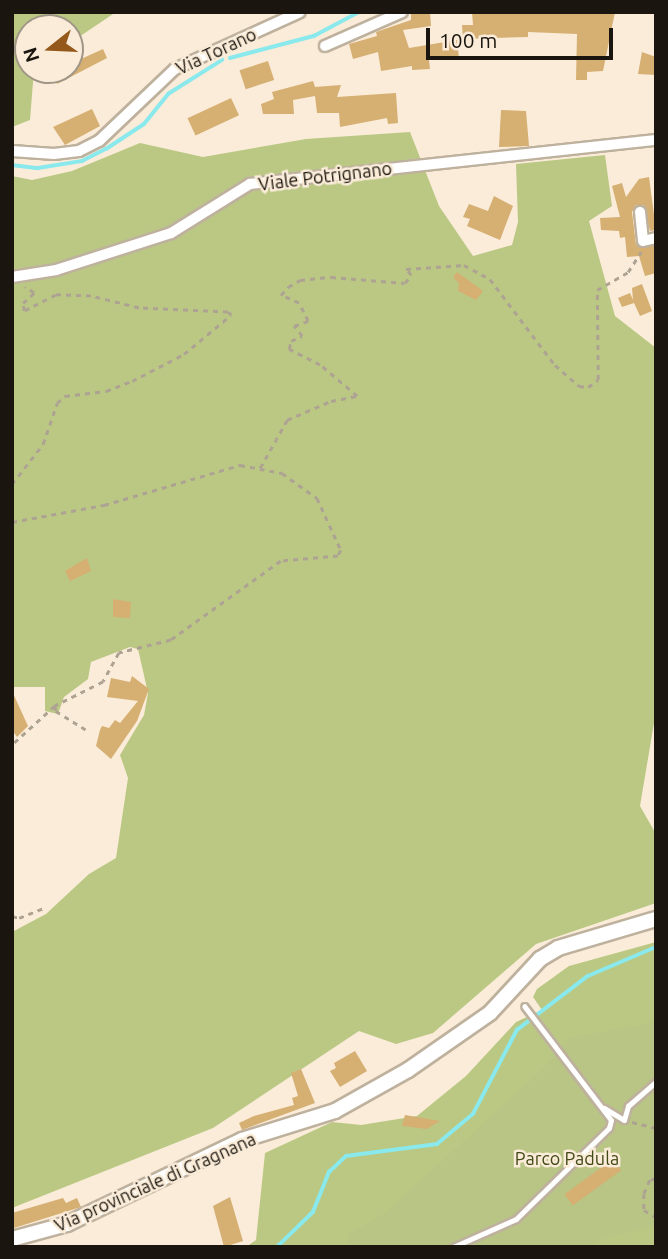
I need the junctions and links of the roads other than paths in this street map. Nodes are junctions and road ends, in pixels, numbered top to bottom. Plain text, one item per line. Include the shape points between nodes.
1 (300, 12) edge
2 (402, 12) edge
3 (288, 15) edge
4 (325, 46) dead end
5 (656, 140) edge
6 (12, 151) edge
7 (640, 212) dead end
8 (651, 240) edge
9 (15, 281) edge
10 (656, 919) edge
11 (524, 1006) dead end
12 (656, 1082) edge
13 (601, 1107) junction
14 (12, 1240) edge
15 (453, 1247) edge

1 - 3 street, Via Torano
2 - 4 street
3 - 6 street, Via Torano via 175,69 114,131 79,151 30,155
5 - 9 street, Viale Potrignano via 250,184 171,233
7 - 8 street
10 - 14 main road, Via provinciale di Gragnana via 558,948 540,959 490,1013 408,1070 335,1111 242,1140 67,1224
11 - 13 lane
12 - 13 lane via 628,1105 624,1120
13 - 15 lane via 611,1120 609,1128 516,1219

